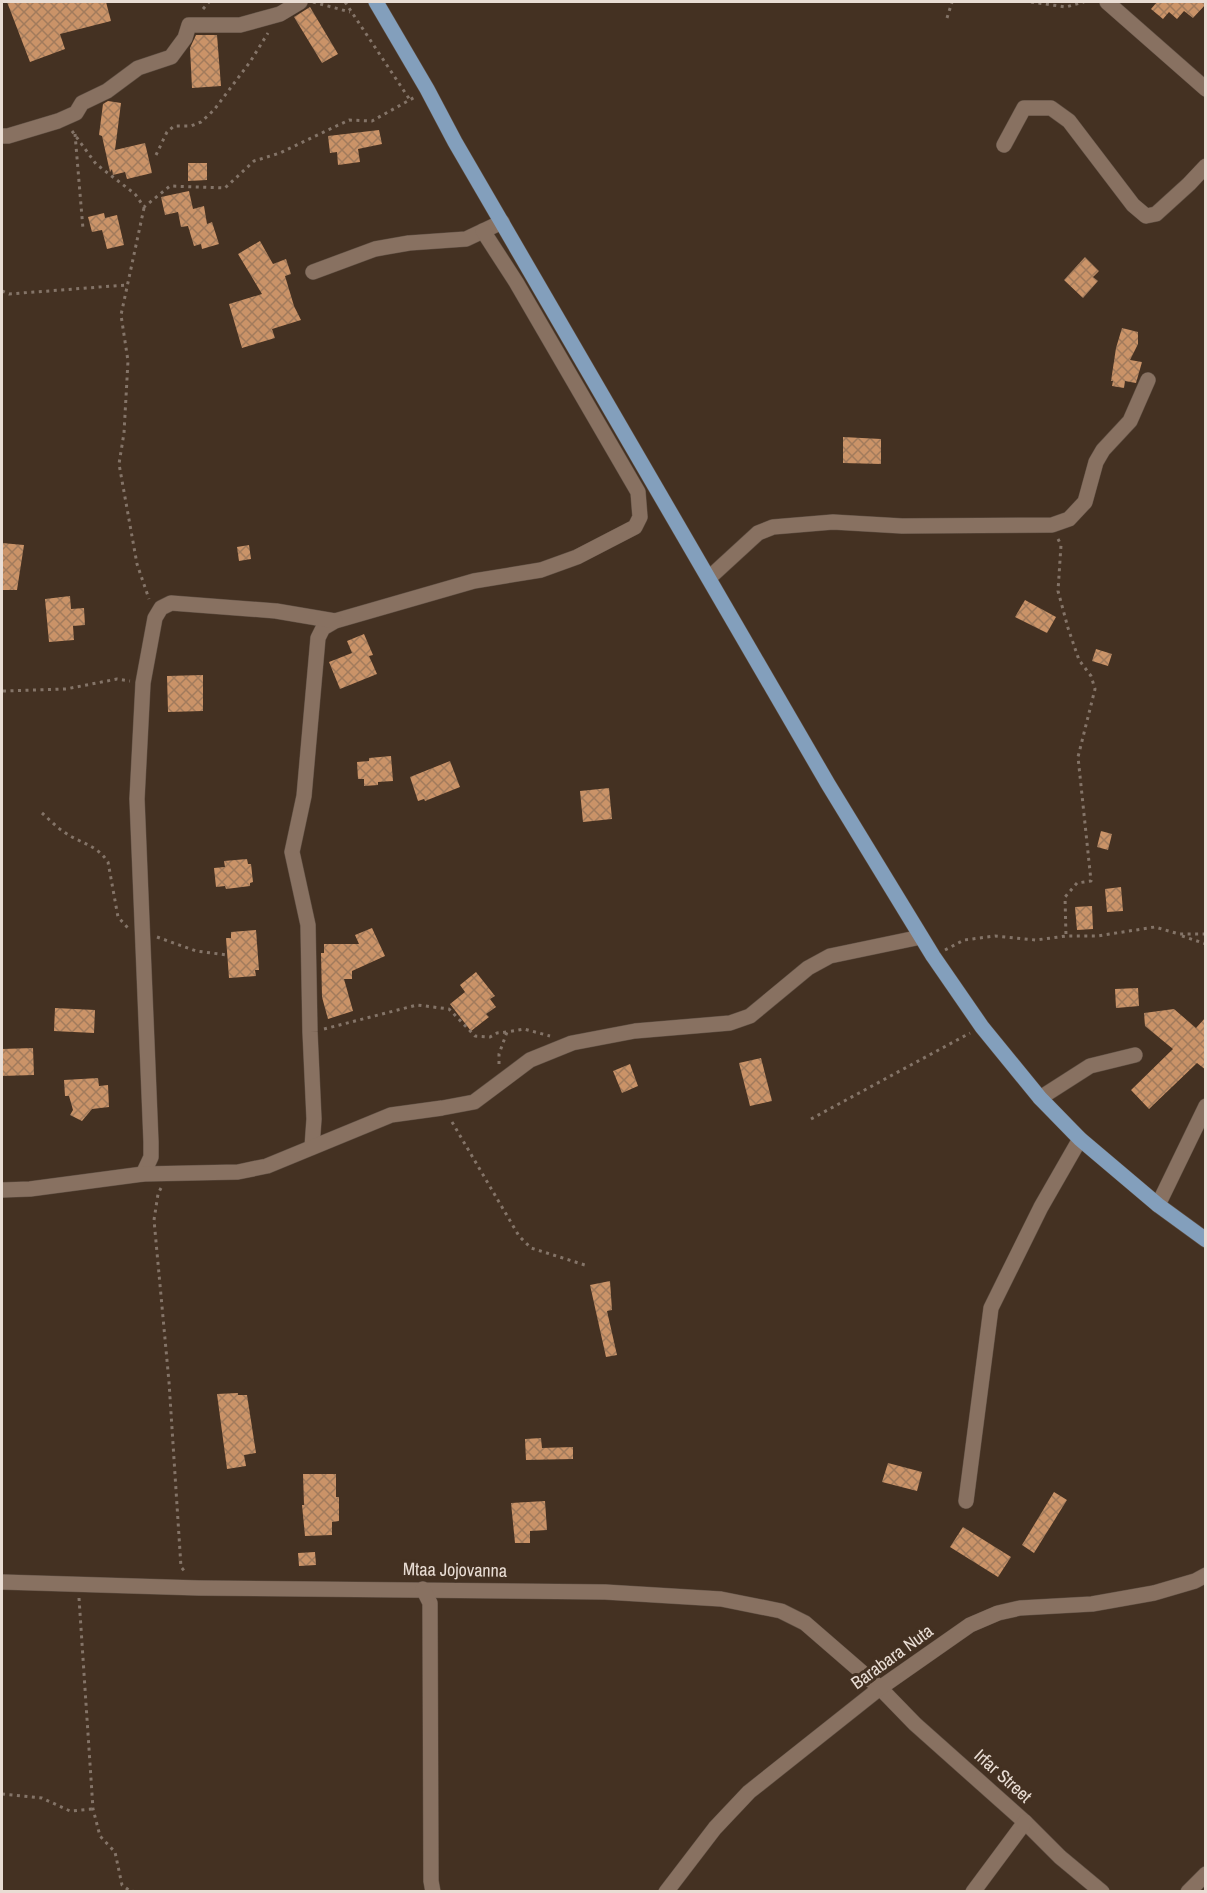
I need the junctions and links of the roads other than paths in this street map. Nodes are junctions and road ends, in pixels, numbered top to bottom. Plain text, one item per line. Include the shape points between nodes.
1 (300, 2) edge
2 (376, 2) edge
3 (1107, 2) edge
4 (1206, 89) edge
5 (2, 136) edge
6 (1004, 145) dead end
7 (1206, 166) edge
8 (502, 222) junction
9 (483, 231) junction
10 (313, 272) dead end
11 (1148, 380) dead end
12 (710, 578) junction
13 (334, 621) junction
14 (921, 938) junction
15 (1135, 1055) dead end
16 (1040, 1098) junction
17 (1206, 1106) edge
18 (1080, 1139) junction
19 (312, 1147) junction
20 (143, 1174) junction
21 (2, 1190) edge
22 (1158, 1205) junction
23 (1206, 1240) edge
24 (966, 1501) dead end
25 (1206, 1575) edge
26 (2, 1582) edge
27 (423, 1589) junction
28 (880, 1688) junction
29 (1025, 1822) junction
30 (1206, 1874) edge
31 (433, 1892) edge
32 (666, 1892) edge
33 (973, 1892) edge
34 (1102, 1892) edge
35 (1188, 1892) edge

1 - 5 street via 280,14 240,25 189,25 171,57 138,68 107,91 82,103 76,113
2 - 8 main road
3 - 4 street
6 - 7 street via 1024,108 1051,108 1069,121 1133,205 1146,216 1156,214
8 - 9 street
8 - 12 main road
9 - 10 street via 466,239 375,249
9 - 13 street via 638,492 640,517 635,527 577,557 541,570 474,581
11 - 12 street via 1130,421 1096,462 1085,502 1069,519 1052,525 902,526 833,522 773,527 758,533
12 - 14 main road
13 - 19 street via 323,628 318,638 304,796 292,852 308,925
13 - 20 street via 276,611 171,603 161,608 155,618 143,683 137,799 151,1142 151,1157
14 - 16 main road via 982,1027
14 - 19 street via 830,956 808,968 750,1016 730,1023 635,1031 572,1043 530,1060 474,1102 391,1115
15 - 16 street via 1090,1066
16 - 18 main road
17 - 22 street
18 - 22 main road
18 - 24 street via 991,1308
19 - 20 street via 267,1166 238,1172
20 - 21 street via 30,1190
22 - 23 main road
25 - 28 street, Barabara Nuta via 1154,1593 1092,1604 998,1613 970,1625
26 - 27 street, Mtaa Jojovanna
27 - 28 street, Mtaa Jojovanna via 605,1592 721,1599 781,1611 805,1623
27 - 31 street via 430,1603
28 - 29 street, Irfar Street
28 - 32 street, Barabara Nuta via 749,1792 715,1828
29 - 33 street
29 - 34 street, Irfar Street
30 - 35 street

